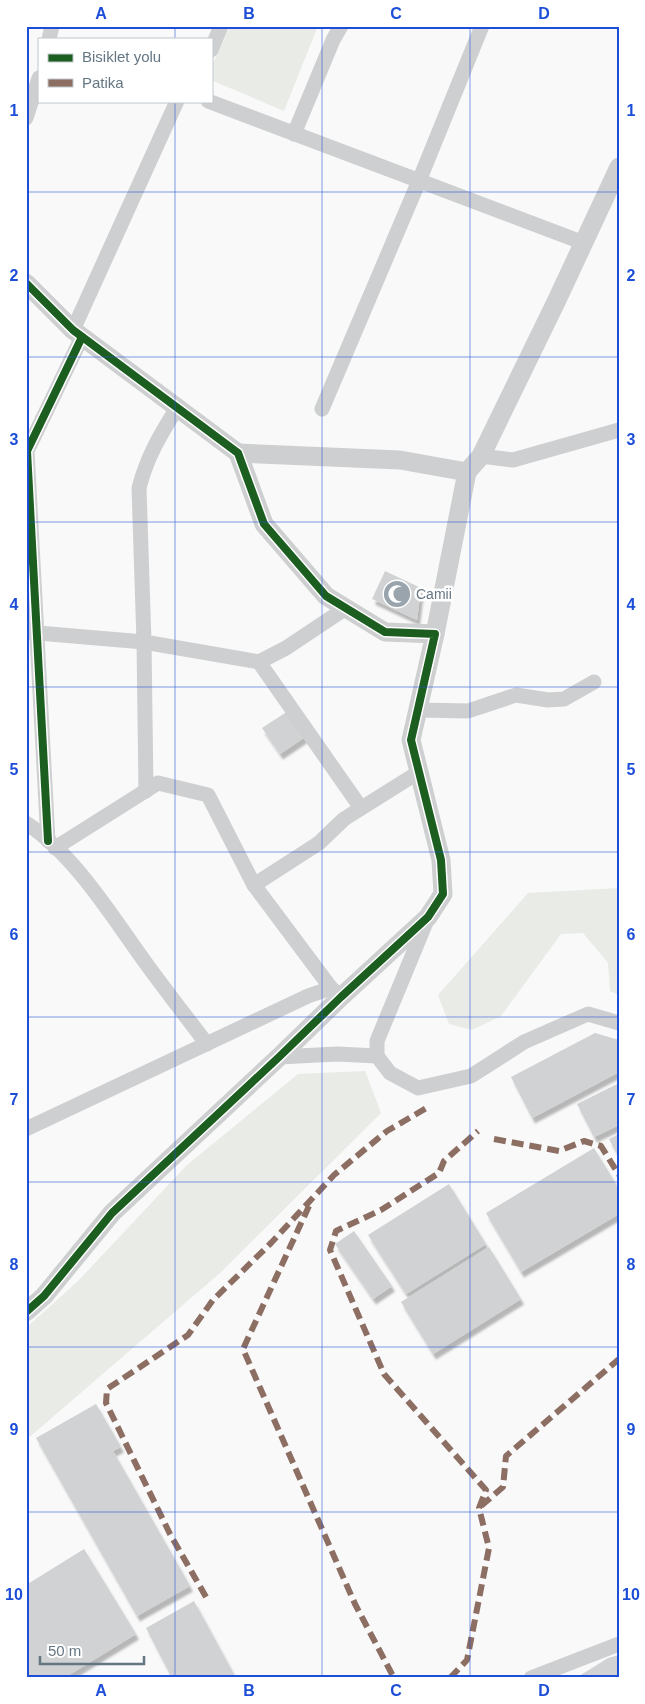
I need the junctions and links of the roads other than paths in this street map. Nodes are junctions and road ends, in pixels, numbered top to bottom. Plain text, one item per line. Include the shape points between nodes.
1 (221, 26) edge
2 (340, 26) edge
3 (482, 26) edge
4 (212, 48) edge
5 (38, 81) edge
6 (177, 102) edge
7 (211, 102) edge
8 (26, 118) edge
9 (294, 134) junction
10 (617, 174) edge
11 (419, 181) junction
12 (584, 243) junction
13 (26, 283) edge
14 (78, 334) junction
15 (177, 408) junction
16 (322, 409) dead end
17 (619, 430) edge
18 (238, 453) junction
19 (481, 456) junction
20 (467, 472) junction
21 (28, 498) edge
22 (346, 608) junction
23 (32, 633) edge
24 (435, 634) junction
25 (144, 642) junction
26 (259, 662) junction
27 (594, 682) dead end
28 (418, 710) junction
29 (419, 772) junction
30 (146, 791) junction
31 (361, 808) junction
32 (26, 822) edge
33 (52, 844) junction
34 (254, 885) junction
35 (428, 917) junction
36 (336, 992) junction
37 (619, 1023) edge
38 (207, 1044) junction
39 (377, 1056) junction
40 (279, 1057) junction
41 (26, 1129) edge
42 (26, 1312) edge
43 (619, 1644) edge
44 (531, 1678) edge

1 - 4 street
2 - 9 street
3 - 11 street
5 - 8 street
6 - 14 street
7 - 9 street
9 - 11 street
10 - 12 street
11 - 12 street
11 - 16 street
12 - 19 street
13 - 14 street
14 - 15 street
14 - 21 street via 27,451
15 - 18 street
15 - 25 street via 155,443 140,488
17 - 19 street via 513,460
18 - 20 street via 400,460
18 - 22 street via 264,524 326,596
19 - 20 street
20 - 24 street
21 - 23 street
22 - 24 street via 385,632
22 - 26 street
23 - 25 street
23 - 33 street
24 - 28 street
25 - 26 street
25 - 30 street
26 - 31 street
27 - 28 street via 564,699 516,695 468,711
28 - 29 street via 411,740
29 - 31 street
29 - 35 street via 441,860 443,894
30 - 33 street
30 - 34 street via 158,783 208,795
31 - 34 street via 319,843
32 - 33 street
33 - 38 street via 88,882
34 - 36 street
35 - 36 street
35 - 39 street via 377,1041
36 - 38 street via 308,996
36 - 40 street
37 - 39 street via 588,1014 524,1042 471,1076 418,1088 390,1073
38 - 41 street
39 - 40 street
40 - 42 street via 112,1213 44,1296
43 - 44 street

